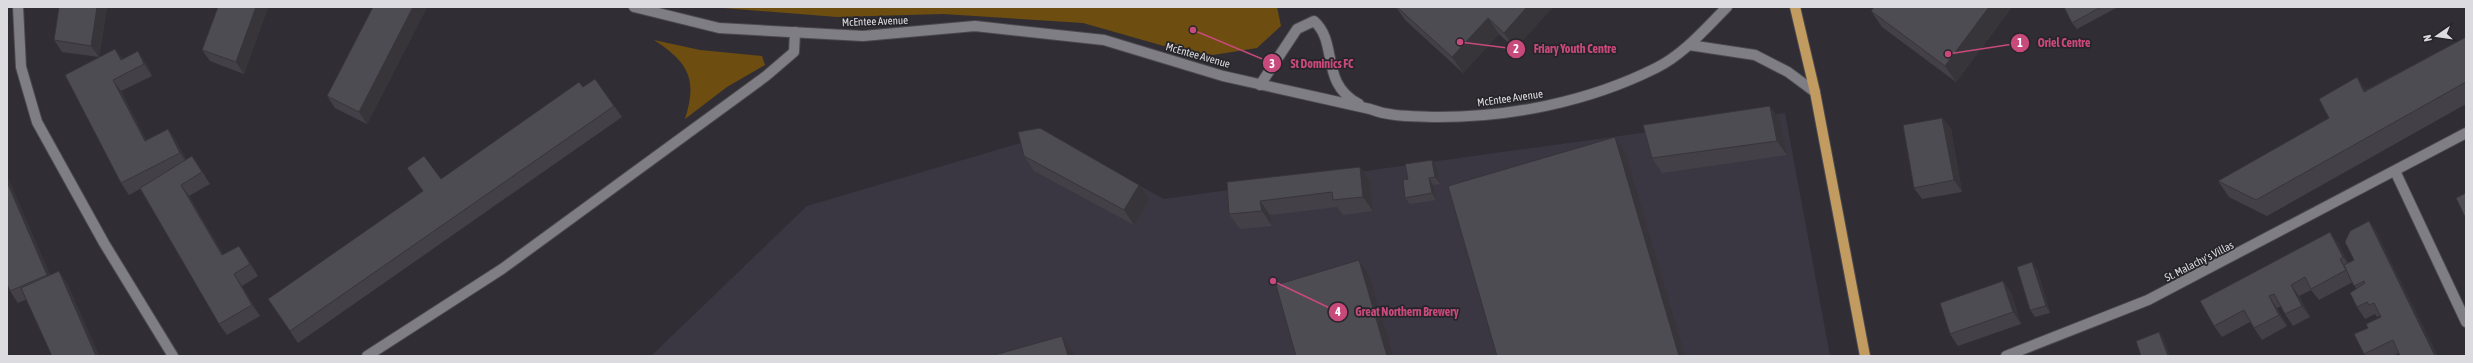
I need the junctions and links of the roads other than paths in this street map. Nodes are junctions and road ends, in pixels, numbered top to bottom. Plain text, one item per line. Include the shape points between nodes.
1 (18, 7) edge
2 (634, 7) edge
3 (1727, 7) edge
4 (1796, 7) edge
5 (795, 32) junction
6 (1689, 45) junction
7 (1260, 85) junction
8 (1815, 92) junction
9 (1370, 109) junction
10 (2466, 133) edge
11 (2395, 172) junction
12 (2466, 322) edge
13 (173, 356) edge
14 (367, 356) edge
15 (1865, 356) edge
16 (2006, 356) edge

1 - 13 street via 20,67 37,122 104,243
2 - 5 street, McEntee Avenue via 719,28
3 - 6 street, McEntee Avenue
4 - 8 main road
5 - 7 street, McEntee Avenue via 863,36 975,26 1104,40
5 - 14 street via 794,52 766,76 502,269
6 - 8 street via 1755,55 1788,72
6 - 9 street, McEntee Avenue via 1657,67 1575,99 1512,111 1451,117 1389,116
7 - 9 street, McEntee Avenue
7 - 9 street via 1297,29 1314,22 1321,28 1336,85 1350,100
8 - 15 main road
10 - 11 street, St. Malachy's Villas
11 - 12 street
11 - 16 street, St. Malachy's Villas via 2148,300

